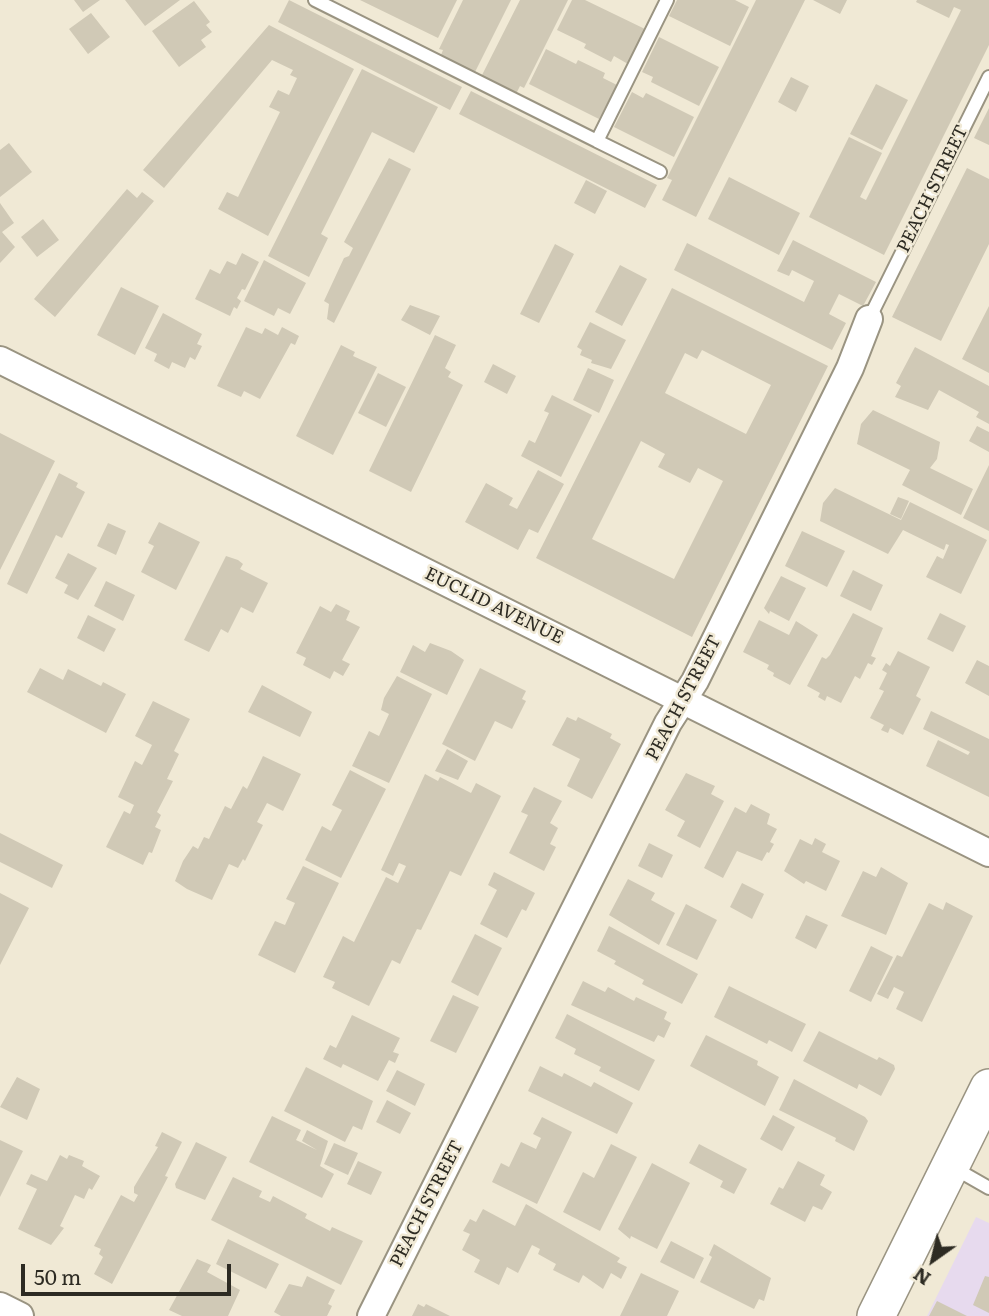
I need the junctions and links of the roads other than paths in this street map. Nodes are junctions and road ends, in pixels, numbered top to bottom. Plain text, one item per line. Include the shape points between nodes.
1 (315, 0) edge
2 (667, 0) edge
3 (989, 77) edge
4 (597, 141) junction
5 (660, 172) dead end
6 (869, 319) joint
7 (0, 360) edge
8 (683, 700) junction
9 (989, 853) edge
10 (989, 1088) edge
11 (950, 1167) junction
12 (989, 1188) edge
13 (0, 1306) edge
14 (20, 1316) edge
15 (371, 1316) edge
16 (876, 1316) edge

1 - 4 lane
2 - 4 lane
3 - 6 lane, PEACH STREET
4 - 5 lane
6 - 8 street, PEACH STREET via 850,368
7 - 8 street, EUCLID AVENUE
8 - 9 street, EUCLID AVENUE
8 - 15 street, PEACH STREET
10 - 11 main road
11 - 12 lane
11 - 16 main road
13 - 14 street

